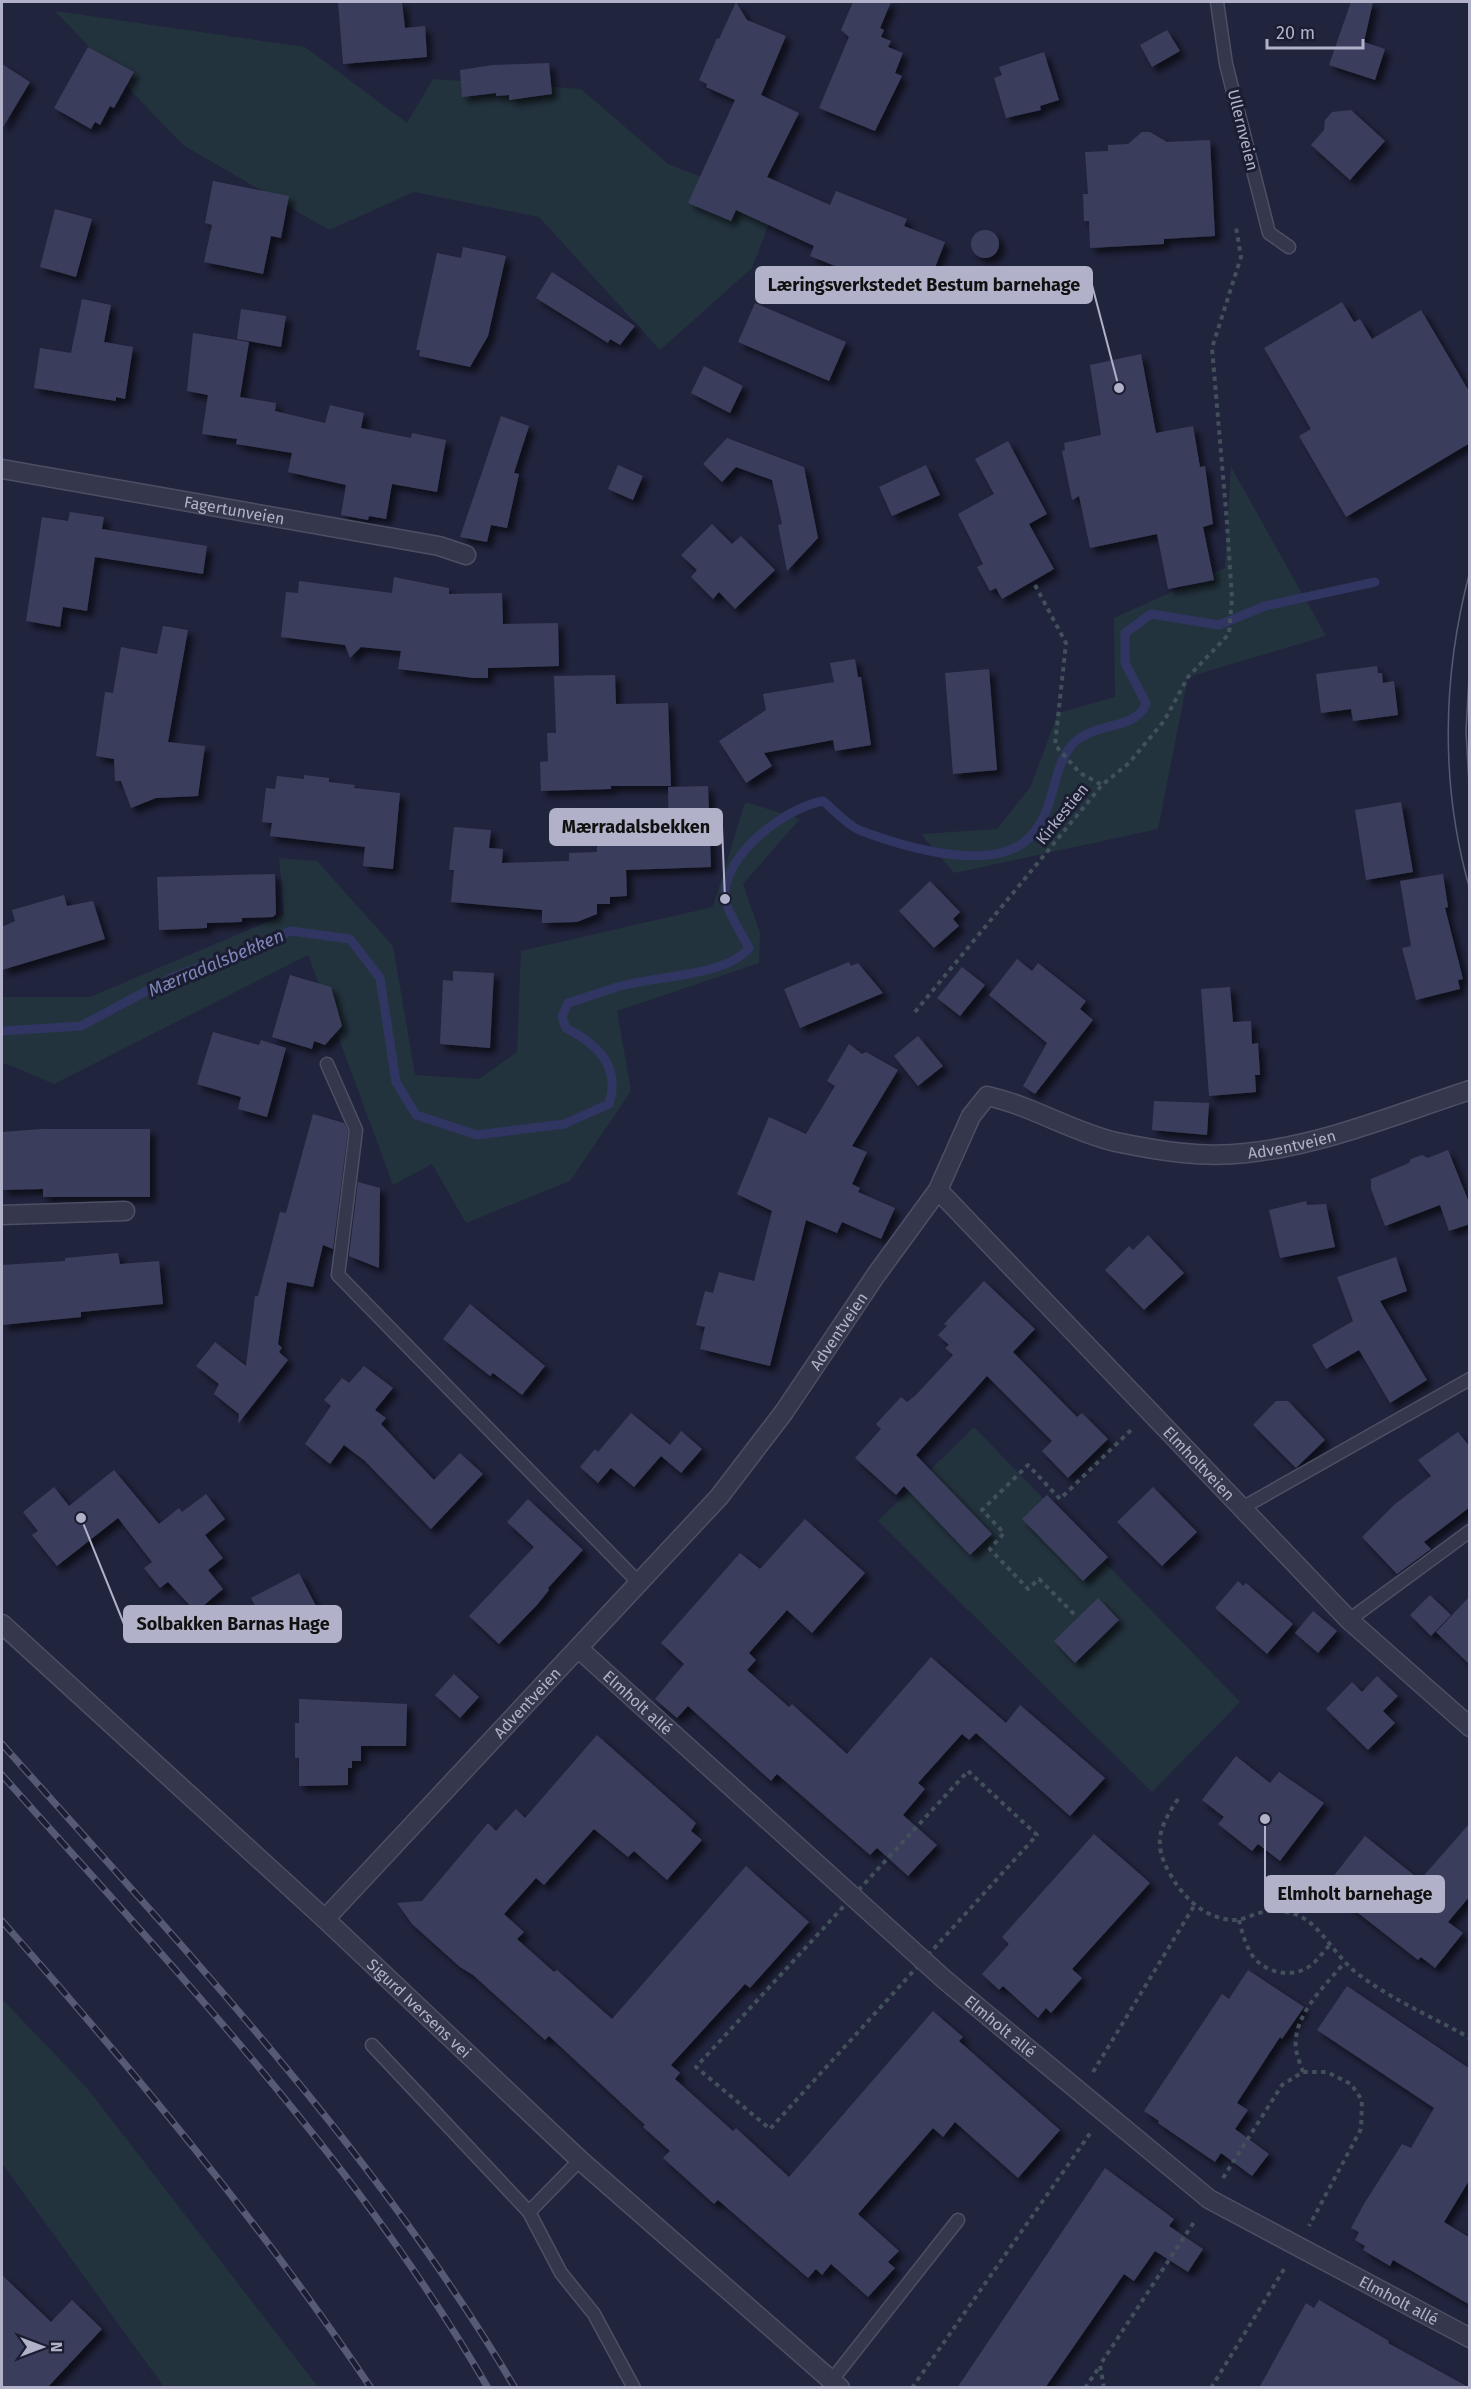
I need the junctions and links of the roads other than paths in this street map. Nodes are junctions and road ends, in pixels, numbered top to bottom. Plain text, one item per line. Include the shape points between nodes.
1 (1217, 2) edge
2 (1289, 247) dead end
3 (2, 468) edge
4 (466, 555) dead end
5 (327, 1064) dead end
6 (1470, 1090) edge
7 (939, 1190) junction
8 (125, 1211) dead end
9 (2, 1215) edge
10 (1470, 1378) edge
11 (1242, 1508) junction
12 (1470, 1532) edge
13 (639, 1583) junction
14 (1349, 1620) junction
15 (2, 1623) edge
16 (578, 1648) junction
17 (1470, 1727) edge
18 (325, 1919) junction
19 (372, 2045) dead end
20 (580, 2160) junction
21 (529, 2212) junction
22 (958, 2220) dead end
23 (1470, 2338) edge
24 (836, 2384) edge
25 (634, 2388) edge

1 - 2 lane, Ullernveien via 1226,64 1269,233
3 - 4 street, Fagertunveien via 439,546
5 - 13 lane via 356,1130 338,1275
6 - 7 street, Adventveien via 1287,1146 1246,1153 1197,1154 1112,1141 1014,1102 987,1096 972,1116
7 - 11 street, Elmholtveien
7 - 13 street, Adventveien via 784,1412 719,1497
8 - 9 street
10 - 11 lane
11 - 14 street, Elmholtveien
12 - 14 lane
13 - 16 street, Adventveien
14 - 17 street, Elmholtveien
15 - 18 street, Sigurd Iversens vei
16 - 18 street, Adventveien
16 - 23 street, Elmholt allé via 925,1962 1209,2199
18 - 20 street, Sigurd Iversens vei
19 - 21 lane
20 - 21 lane
20 - 24 street, Sigurd Iversens vei
21 - 25 lane via 561,2273 594,2314
22 - 24 lane

